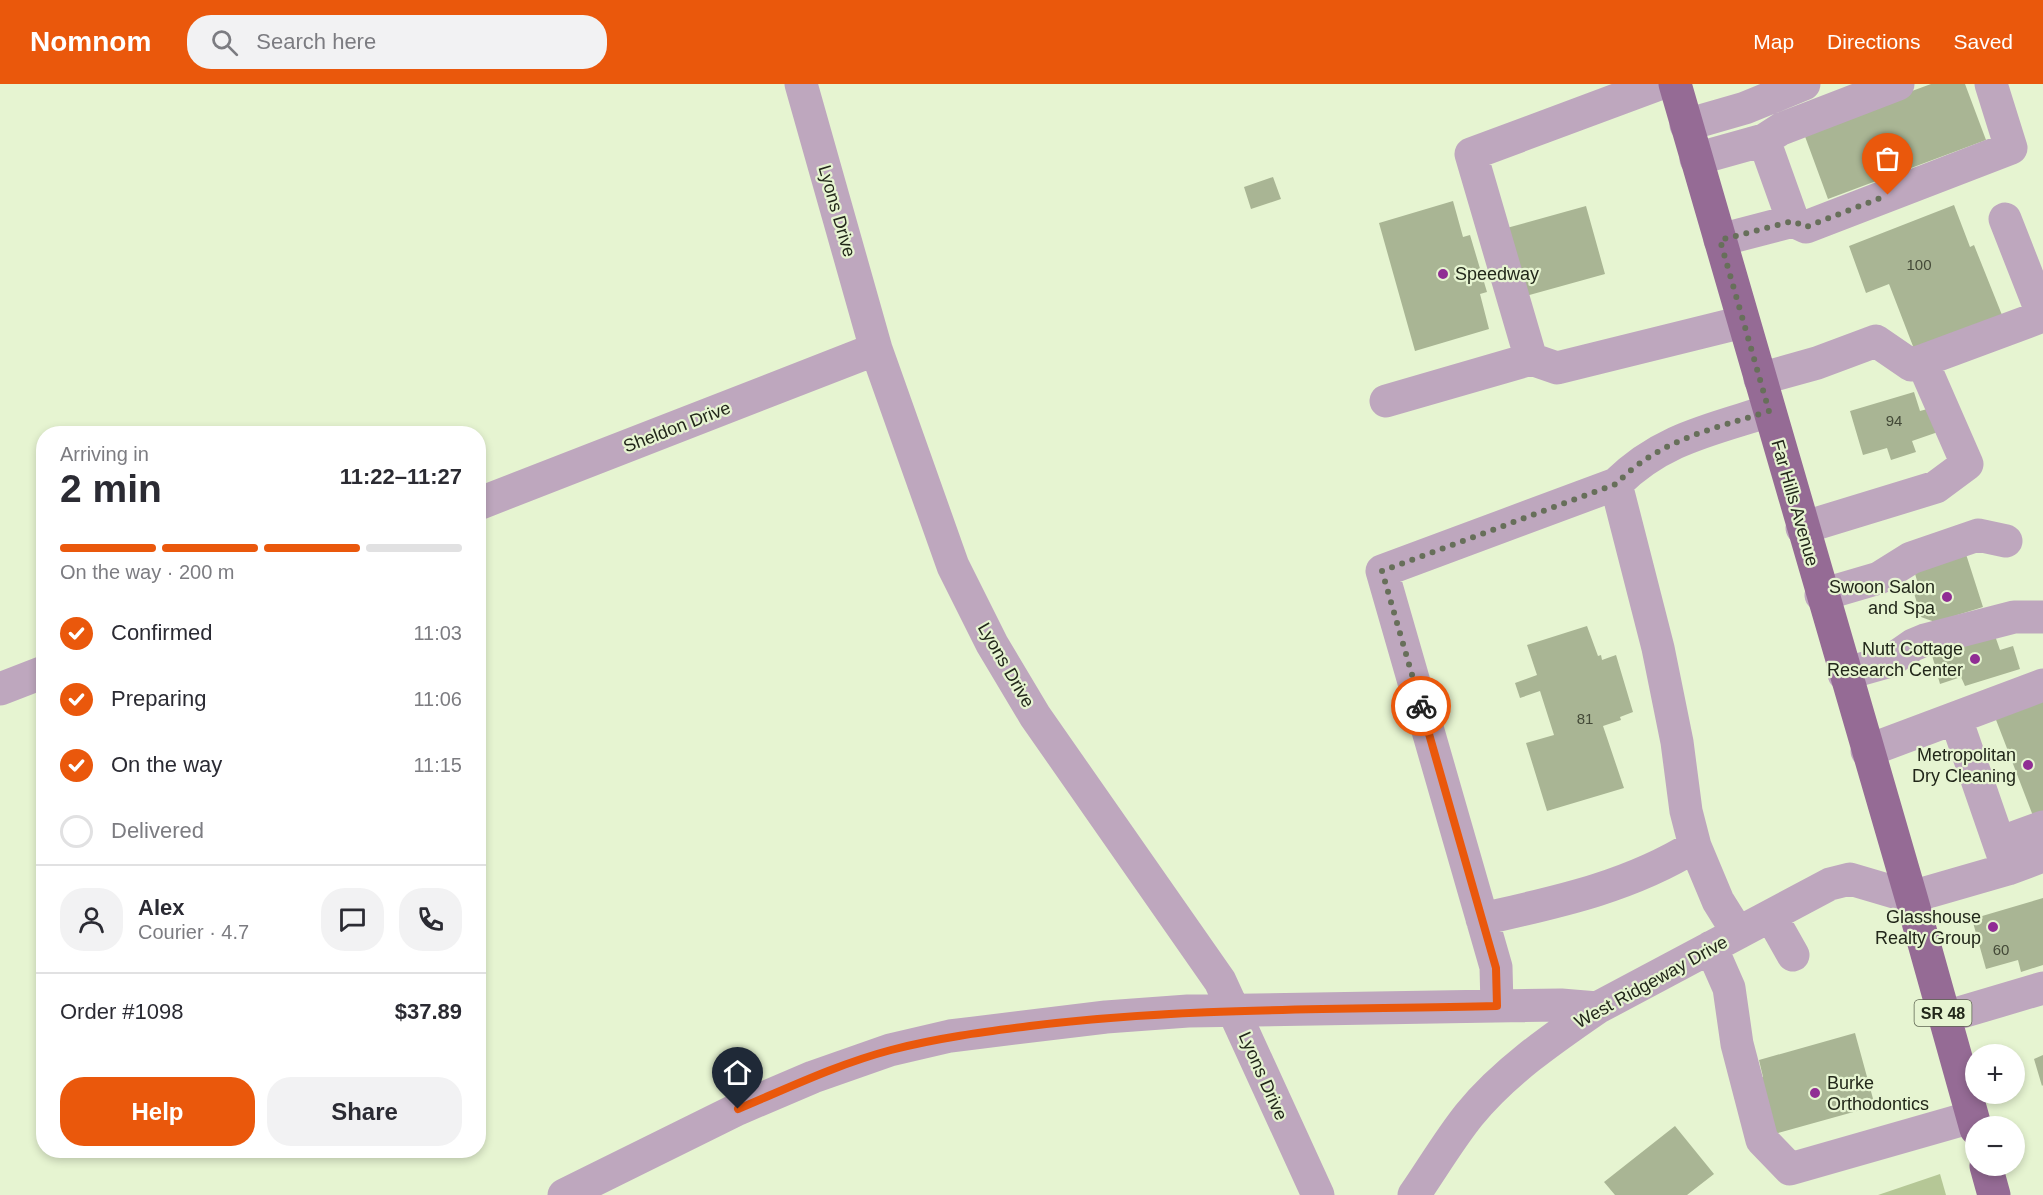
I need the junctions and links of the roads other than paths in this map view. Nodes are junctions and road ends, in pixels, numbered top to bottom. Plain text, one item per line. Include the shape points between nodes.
1 (801, 84) edge
2 (1659, 84) edge
3 (1675, 84) edge
4 (1804, 84) edge
5 (1899, 84) edge
6 (1991, 84) edge
7 (1686, 125) junction
8 (1764, 140) junction
9 (1696, 159) junction
10 (2005, 219) dead end
11 (1793, 221) junction
12 (1720, 240) junction
13 (1743, 322) junction
14 (876, 349) junction
15 (1531, 358) junction
16 (1922, 361) junction
17 (1760, 379) junction
18 (1386, 401) dead end
19 (1769, 411) junction
20 (1616, 484) junction
21 (486, 501) edge
22 (1802, 528) junction
23 (2006, 541) dead end
24 (1821, 595) junction
25 (2043, 617) edge
26 (1844, 674) junction
27 (36, 675) edge
28 (2043, 685) edge
29 (0, 689) edge
30 (1956, 719) junction
31 (1867, 751) junction
32 (2043, 827) edge
33 (1695, 846) junction
34 (2004, 856) junction
35 (2043, 856) edge
36 (1911, 897) junction
37 (1771, 916) junction
38 (1482, 919) junction
39 (1725, 940) junction
40 (1793, 955) dead end
41 (2043, 988) edge
42 (1497, 1006) junction
43 (1597, 1008) junction
44 (1234, 1012) junction
45 (1945, 1017) junction
46 (1972, 1116) edge
47 (1965, 1125) edge
48 (1989, 1176) edge
49 (564, 1195) edge
50 (1318, 1195) edge
51 (1414, 1195) edge
52 (1994, 1195) edge

1 - 14 street, Lyons Drive
2 - 15 street via 1472,154
3 - 7 main road, Far Hills Avenue / SR 48
4 - 7 street via 1745,108
5 - 8 street via 1781,129
6 - 11 street via 2011,148 1806,227
7 - 9 main road, Far Hills Avenue / SR 48
8 - 9 street
8 - 11 street
9 - 12 main road, Far Hills Avenue / SR 48
10 - 16 street via 2043,316
11 - 12 street
12 - 13 main road, Far Hills Avenue / SR 48
13 - 15 street via 1557,368
13 - 17 main road, Far Hills Avenue / SR 48
14 - 21 street, Sheldon Drive
14 - 44 street, Lyons Drive via 953,566 992,644 1035,716 1220,981
15 - 18 street
16 - 17 street via 1911,365 1876,340
16 - 22 street via 1967,464 1936,487
17 - 19 main road, Far Hills Avenue / SR 48
19 - 20 street via 1670,443 1636,464
19 - 22 main road, Far Hills Avenue / SR 48
20 - 33 street via 1658,648
20 - 38 street via 1382,571
22 - 24 main road, Far Hills Avenue / SR 48
23 - 24 street via 1978,535 1911,558 1879,578
24 - 26 main road, Far Hills Avenue / SR 48
25 - 26 street via 2014,617 1925,640 1890,661
26 - 31 main road, Far Hills Avenue / SR 48
27 - 29 street
28 - 30 street
30 - 31 street
30 - 34 street
31 - 36 main road, Far Hills Avenue / SR 48
32 - 34 street
33 - 38 street via 1643,875 1608,887
33 - 39 street via 1718,901
34 - 35 street
34 - 36 street
36 - 37 street, West Ridgeway Drive via 1850,879 1830,884
36 - 45 main road, Far Hills Avenue / SR 48
37 - 39 street, West Ridgeway Drive
37 - 40 street
38 - 42 street via 1496,968
39 - 43 street, West Ridgeway Drive
39 - 47 street via 1737,1044 1762,1140 1790,1169
41 - 45 street
42 - 43 street
42 - 44 street
43 - 51 street, West Ridgeway Drive via 1504,1078 1469,1115
44 - 49 street via 1106,1017 950,1036 890,1050 738,1109
44 - 50 street, Lyons Drive
45 - 46 main road, Far Hills Avenue / SR 48
48 - 52 main road

